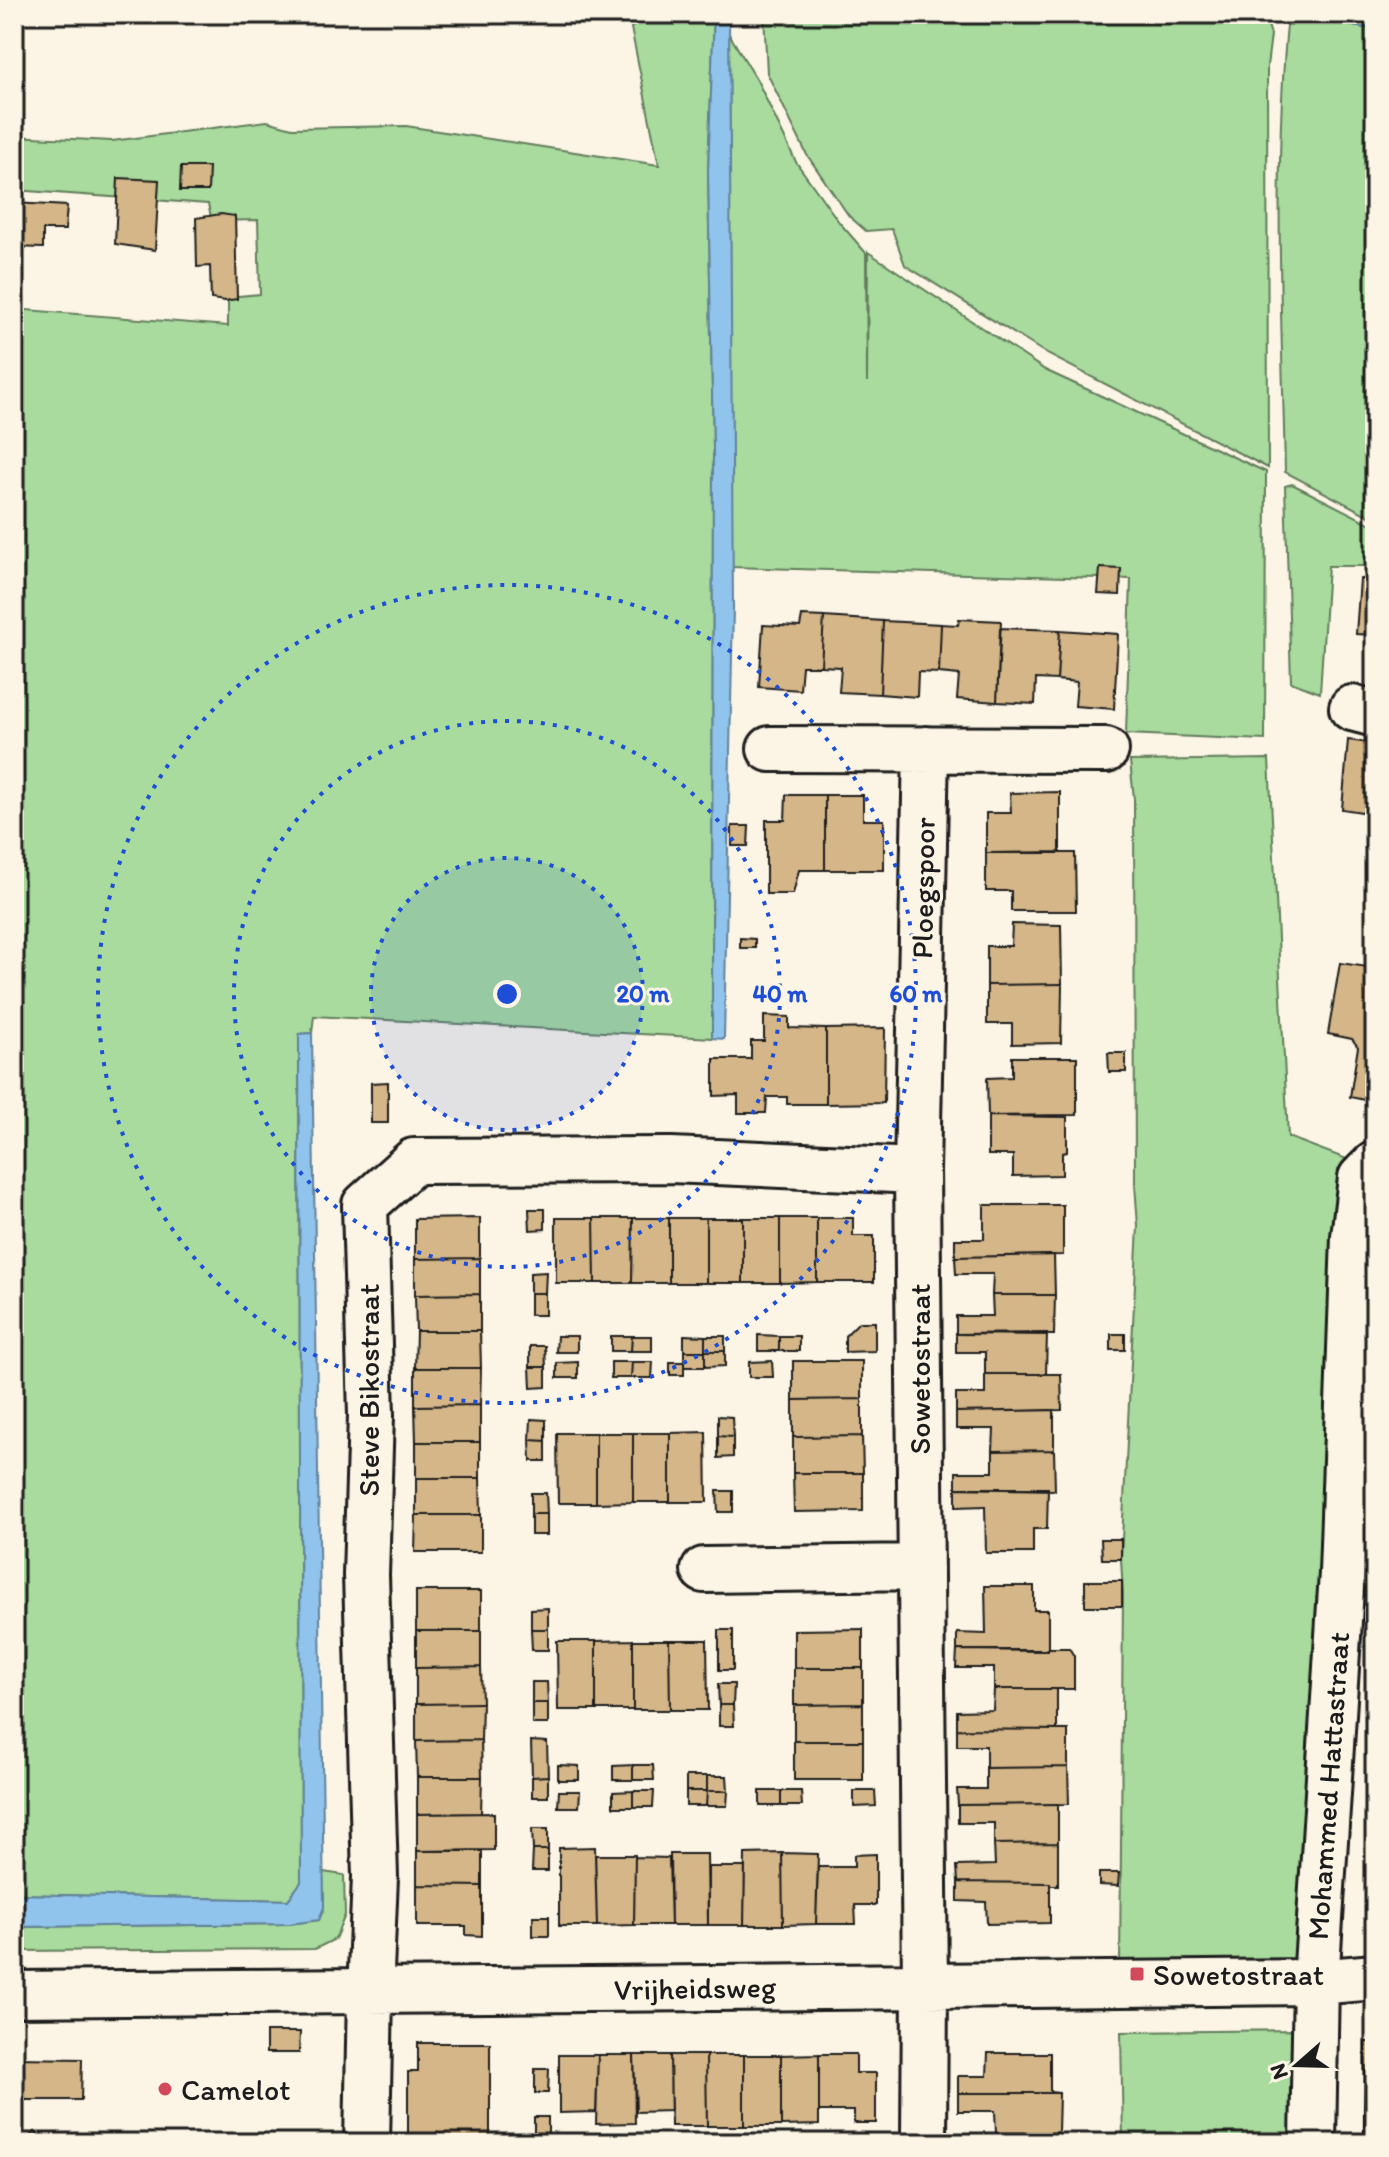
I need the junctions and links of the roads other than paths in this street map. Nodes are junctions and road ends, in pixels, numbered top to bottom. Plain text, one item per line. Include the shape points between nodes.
1 (770, 749) dead end
2 (926, 749) junction
3 (1106, 750) dead end
4 (1375, 1164) edge
5 (917, 1171) junction
6 (919, 1567) junction
7 (704, 1570) dead end
8 (1375, 1977) edge
9 (1316, 1982) junction
10 (925, 1985) junction
11 (14, 1994) edge
12 (370, 1994) junction
13 (367, 2143) edge
14 (924, 2143) edge
15 (1313, 2143) edge

1 - 2 street
2 - 3 street
2 - 5 street, Ploegspoor
4 - 9 street, Mohammed Hattastraat via 1361,1178 1354,1237 1342,1573
5 - 6 street, Sowetostraat
5 - 12 street, Steve Bikostraat via 671,1160 414,1161 365,1205 371,1415 366,1575 375,1877
6 - 7 street
6 - 10 street, Sowetostraat
8 - 9 street, Vrijheidsweg
9 - 10 street, Vrijheidsweg
9 - 15 street, Mohammed Hattastraat
10 - 12 street, Vrijheidsweg
10 - 14 street, Sowetostraat
11 - 12 street, Vrijheidsweg
12 - 13 street, Steve Bikostraat

